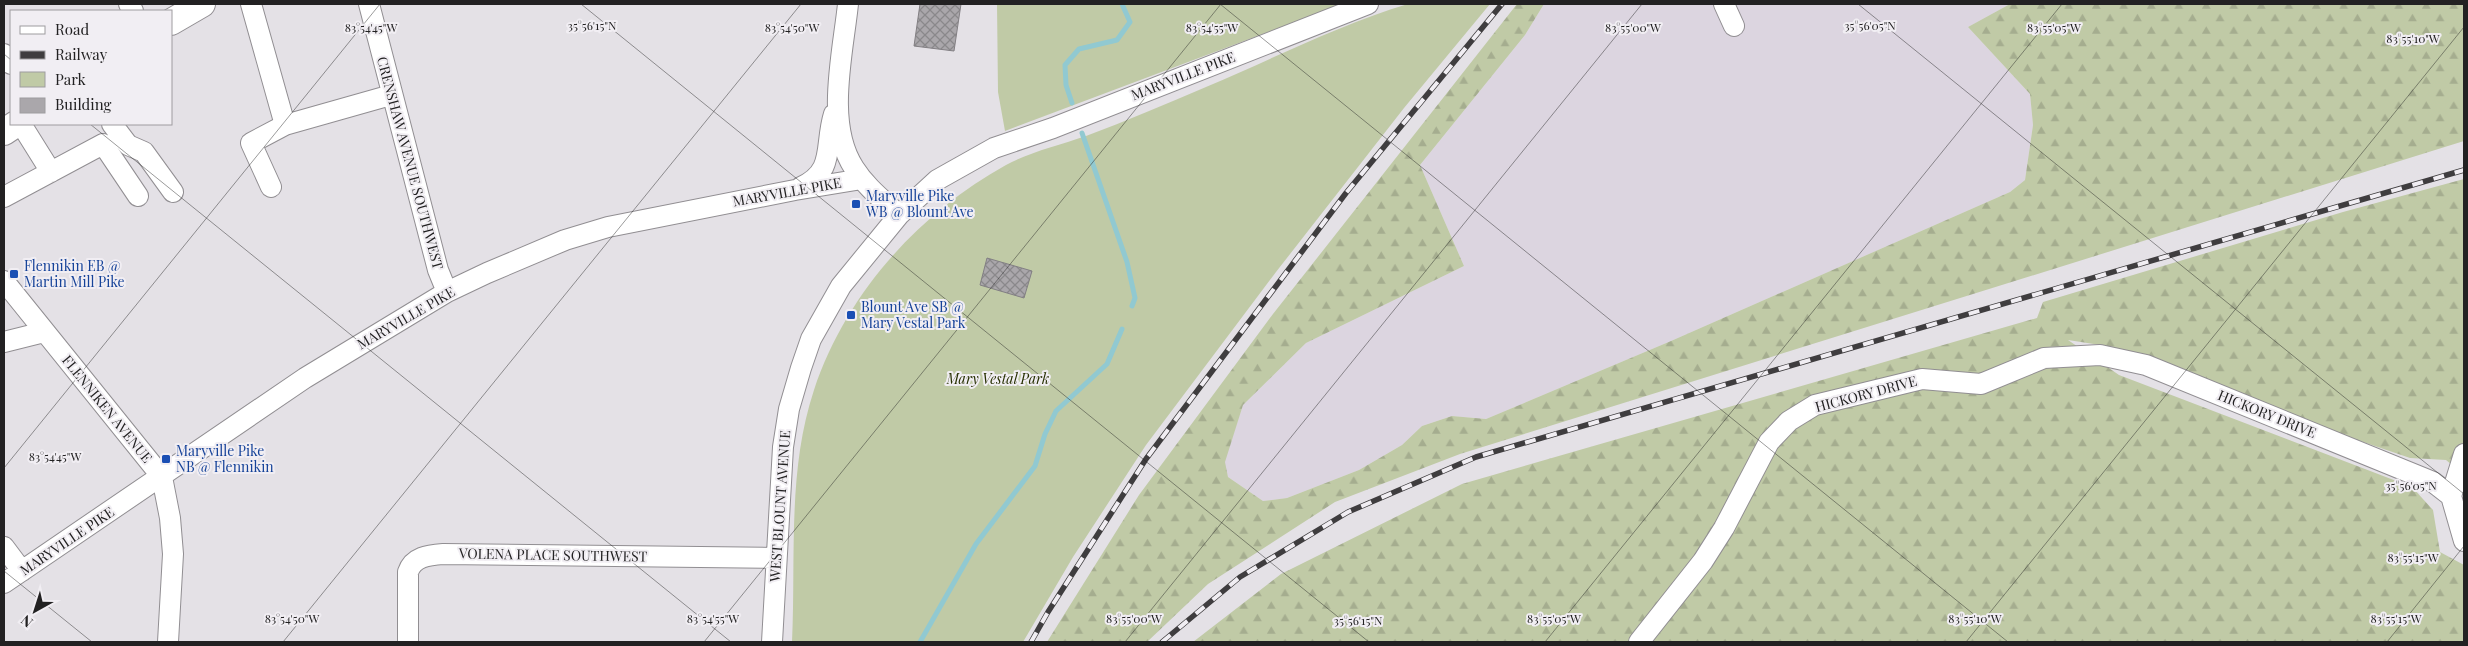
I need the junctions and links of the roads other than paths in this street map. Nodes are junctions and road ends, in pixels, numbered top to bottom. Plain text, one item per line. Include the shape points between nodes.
1 (202, 4) edge
2 (251, 4) edge
3 (369, 4) edge
4 (848, 4) edge
5 (1368, 4) edge
6 (1724, 4) edge
7 (172, 21) edge
8 (1734, 26) dead end
9 (391, 95) junction
10 (837, 105) junction
11 (14, 125) edge
12 (22, 125) edge
13 (113, 125) edge
14 (285, 125) junction
15 (4, 132) edge
16 (51, 172) junction
17 (862, 179) junction
18 (271, 187) dead end
19 (795, 190) junction
20 (173, 192) dead end
21 (138, 196) dead end
22 (4, 197) edge
23 (899, 215) junction
24 (4, 281) edge
25 (447, 292) junction
26 (44, 332) junction
27 (4, 342) edge
28 (2464, 454) edge
29 (162, 477) junction
30 (2451, 496) junction
31 (2464, 541) edge
32 (4, 547) edge
33 (776, 558) junction
34 (22, 571) junction
35 (4, 583) edge
36 (168, 642) edge
37 (408, 642) edge
38 (772, 642) edge
39 (1639, 642) edge

1 - 7 main road
2 - 14 street
3 - 9 street, CRENSHAW AVENUE SOUTHWEST
4 - 10 street
5 - 23 street, MARYVILLE PIKE via 1053,128 994,148 937,180
6 - 8 street
9 - 14 street
9 - 25 street, CRENSHAW AVENUE SOUTHWEST via 438,270
10 - 17 street via 845,148
10 - 19 street via 822,172 812,182
11 - 15 main road
12 - 16 street
13 - 20 street via 128,145 144,152
14 - 18 street via 250,143
16 - 21 street via 103,144
16 - 22 street
17 - 19 street, MARYVILLE PIKE
17 - 23 street
19 - 25 street, MARYVILLE PIKE via 608,227 565,240
23 - 33 street, WEST BLOUNT AVENUE via 841,286 811,339 789,409 782,447
24 - 26 street, FLENNIKEN AVENUE
25 - 29 street, MARYVILLE PIKE via 305,378
26 - 27 street
26 - 29 street, FLENNIKEN AVENUE
28 - 30 street
29 - 34 street, MARYVILLE PIKE
29 - 36 street, FLENNIKEN AVENUE via 170,518 172,554
30 - 31 street
30 - 39 street, HICKORY DRIVE via 2433,482 2146,365 2100,355 2071,356 2044,358 1981,384 1922,379 1815,405 1789,421 1769,442 1704,561
32 - 34 street
33 - 37 street, VOLENA PLACE SOUTHWEST via 427,555 412,564 408,572
33 - 38 street, WEST BLOUNT AVENUE
34 - 35 street, MARYVILLE PIKE

